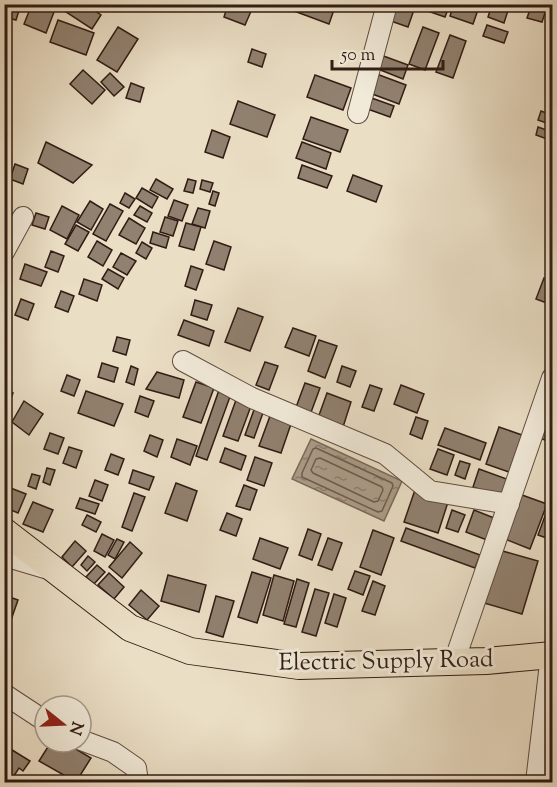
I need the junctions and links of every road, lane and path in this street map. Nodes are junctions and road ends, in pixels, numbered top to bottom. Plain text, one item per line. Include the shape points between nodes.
1 (387, 4) edge
2 (358, 113) dead end
3 (23, 217) dead end
4 (4, 252) edge
5 (183, 361) dead end
6 (552, 378) edge
7 (509, 504) junction
8 (4, 531) edge
9 (4, 556) edge
10 (56, 572) junction
11 (552, 655) edge
12 (454, 662) junction
13 (4, 694) edge
14 (33, 713) edge
15 (93, 744) edge
16 (138, 783) edge
17 (536, 783) edge

1 - 2 street
3 - 4 street
5 - 7 street via 252,398 385,454 430,491
6 - 7 street
7 - 12 street
8 - 10 main road, Electric Supply Road
9 - 10 street
10 - 12 main road, Electric Supply Road via 130,628 190,651 299,666
11 - 12 main road, Electric Supply Road
11 - 17 street
13 - 14 street
15 - 16 street via 113,752 136,768

